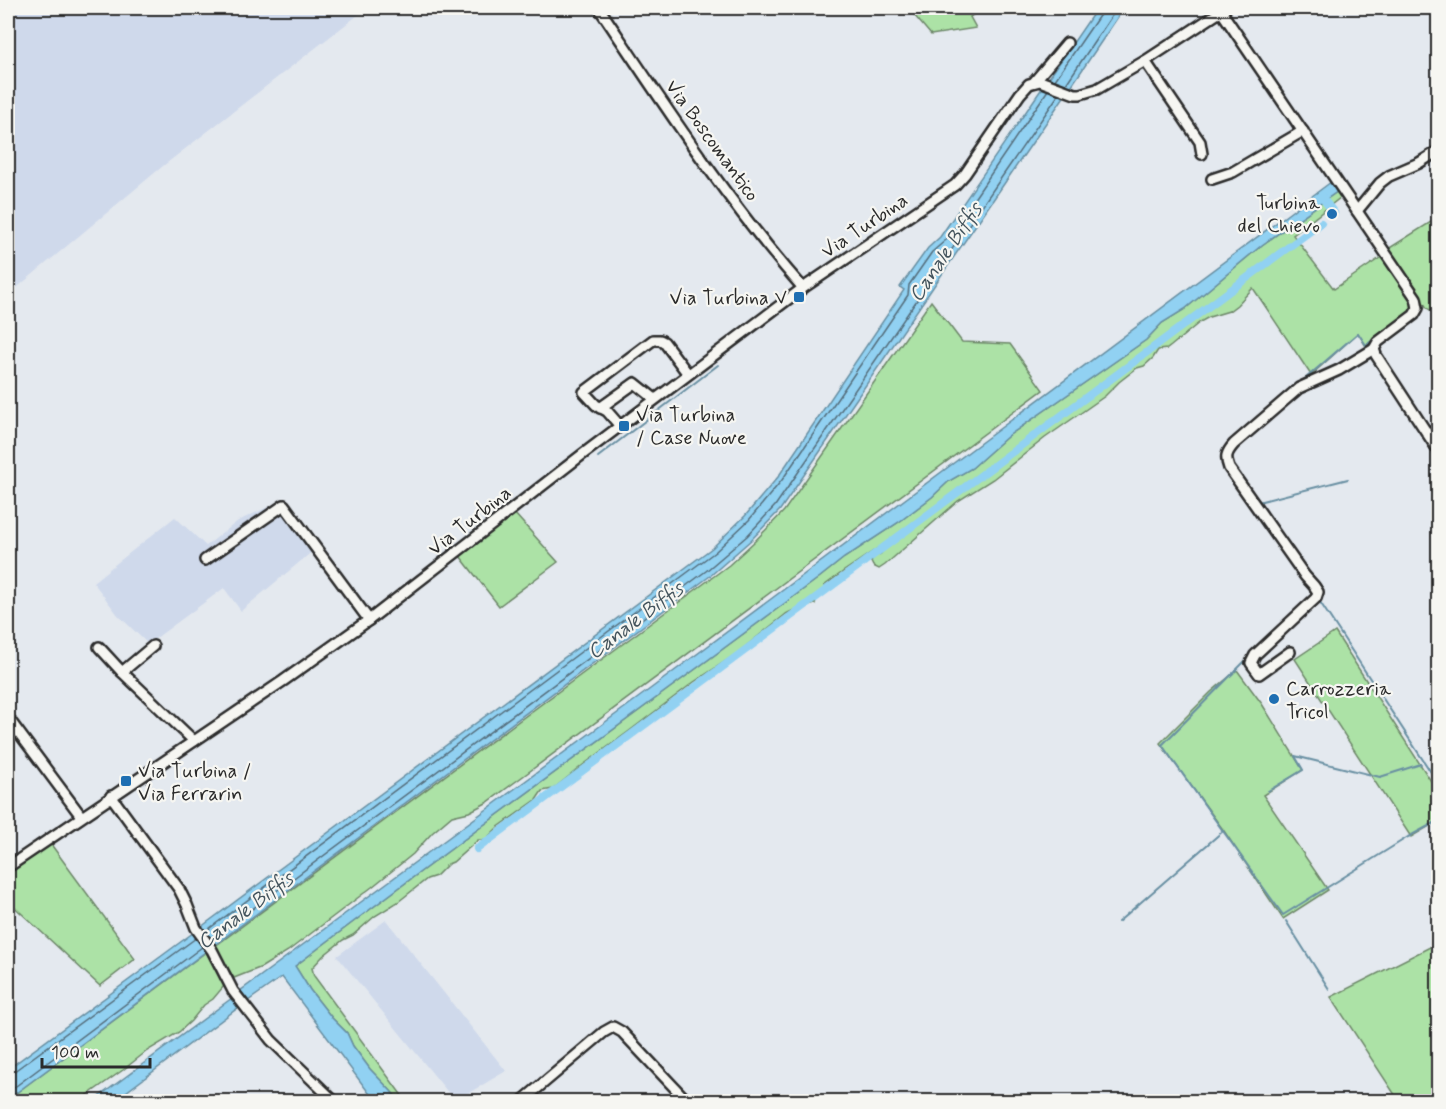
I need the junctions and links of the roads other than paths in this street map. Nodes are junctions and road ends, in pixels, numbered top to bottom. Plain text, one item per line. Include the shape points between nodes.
1 (599, 8) edge
2 (1224, 9) edge
3 (1067, 43) dead end
4 (1145, 61) junction
5 (1037, 82) junction
6 (1303, 131) junction
7 (1438, 151) edge
8 (1202, 154) dead end
9 (1212, 179) dead end
10 (1357, 212) junction
11 (803, 288) junction
12 (1374, 349) junction
13 (688, 374) junction
14 (655, 399) junction
15 (600, 408) junction
16 (620, 426) junction
17 (1438, 450) edge
18 (205, 560) dead end
19 (369, 620) junction
20 (153, 646) dead end
21 (99, 647) dead end
22 (1290, 652) dead end
23 (122, 672) junction
24 (8, 718) edge
25 (194, 741) junction
26 (111, 796) junction
27 (81, 816) junction
28 (8, 867) edge
29 (335, 1101) edge
30 (521, 1101) edge
31 (688, 1101) edge

1 - 11 street, Via Boscomantico via 682,131 773,255
2 - 4 street
2 - 6 street
3 - 5 street, Via Turbina
4 - 5 street via 1097,89 1080,94
4 - 8 street via 1200,142
5 - 11 street, Via Turbina via 1020,94 955,185
6 - 9 street via 1233,172
6 - 10 street
7 - 10 street via 1389,176
10 - 12 street via 1416,298 1418,308
11 - 13 street, Via Turbina
12 - 17 street
12 - 22 street via 1299,388 1234,444 1225,459 1318,592 1251,663 1259,674
13 - 14 street, Via Turbina
13 - 15 street via 664,342 653,340 584,392
14 - 15 street via 635,383
14 - 16 street, Via Turbina
15 - 16 street
16 - 19 street, Via Turbina
18 - 19 street via 284,505
19 - 25 street, Via Turbina
20 - 23 street
21 - 23 street
23 - 25 street
24 - 27 street
25 - 26 street, Via Turbina
26 - 27 street, Via Turbina
26 - 29 street via 178,889 233,991 271,1040
27 - 28 street, Via Turbina
30 - 31 street via 614,1027

